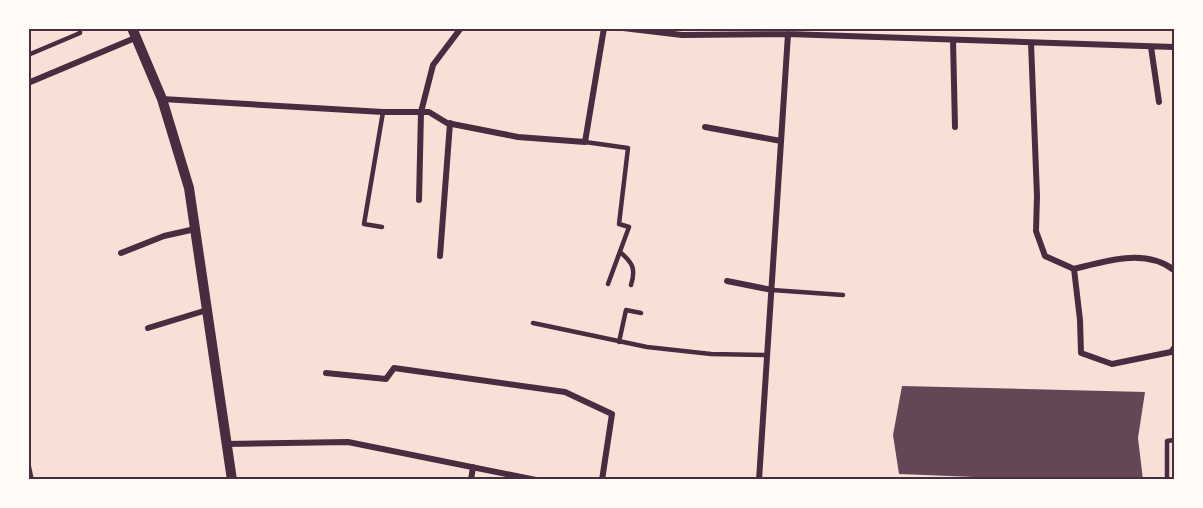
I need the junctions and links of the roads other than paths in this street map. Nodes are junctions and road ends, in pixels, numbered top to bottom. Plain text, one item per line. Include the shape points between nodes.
1 (80, 28) edge
2 (461, 28) edge
3 (604, 28) edge
4 (623, 28) edge
5 (788, 31) edge
6 (682, 32) edge
7 (133, 33) edge
8 (953, 40) junction
9 (1031, 44) junction
10 (1151, 47) junction
11 (1174, 47) edge
12 (28, 55) edge
13 (28, 83) edge
14 (162, 99) junction
15 (1159, 102) dead end
16 (382, 112) junction
17 (421, 112) junction
18 (450, 123) junction
19 (705, 127) dead end
20 (956, 127) dead end
21 (781, 141) junction
22 (585, 142) junction
23 (419, 200) dead end
24 (382, 227) dead end
25 (195, 230) junction
26 (620, 252) junction
27 (121, 253) dead end
28 (441, 256) dead end
29 (1074, 269) junction
30 (1174, 270) edge
31 (727, 281) dead end
32 (608, 284) dead end
33 (631, 285) dead end
34 (771, 290) junction
35 (843, 295) dead end
36 (207, 310) junction
37 (641, 313) dead end
38 (533, 323) dead end
39 (148, 328) dead end
40 (619, 342) junction
41 (1174, 348) edge
42 (767, 355) junction
43 (327, 373) dead end
44 (1174, 440) edge
45 (226, 444) junction
46 (28, 466) edge
47 (473, 467) junction
48 (31, 480) edge
49 (232, 480) edge
50 (471, 480) edge
51 (536, 480) edge
52 (602, 480) edge
53 (759, 480) edge
54 (1167, 480) edge

1 - 12 lane via 80,33
2 - 17 street via 433,65
3 - 22 street
4 - 6 street
5 - 6 street
5 - 8 street
5 - 21 street
7 - 13 street
7 - 14 street
8 - 9 street
8 - 20 street
9 - 10 street
9 - 29 street via 1036,231 1045,256
10 - 11 street
10 - 15 street
14 - 16 street
14 - 25 street via 189,188
16 - 17 street
16 - 24 lane via 364,224
17 - 18 street
17 - 23 street
18 - 22 street via 518,137
18 - 28 street
19 - 21 street
21 - 34 street
22 - 26 lane via 628,148 619,224 629,227
25 - 27 street via 164,236
25 - 36 street
26 - 32 lane
26 - 33 lane via 632,263 635,272
29 - 30 street via 1140,258 1155,260
29 - 41 street via 1081,353 1112,364 1171,352
31 - 34 street
34 - 35 lane
34 - 42 street
36 - 39 street
36 - 45 street
37 - 40 lane via 626,310
38 - 40 lane
40 - 42 lane via 711,354
42 - 53 street
43 - 52 street via 386,379 394,368 565,392 612,414
44 - 54 lane via 1167,441
45 - 47 street via 348,442
45 - 49 street
46 - 48 street
47 - 50 street
47 - 51 street

